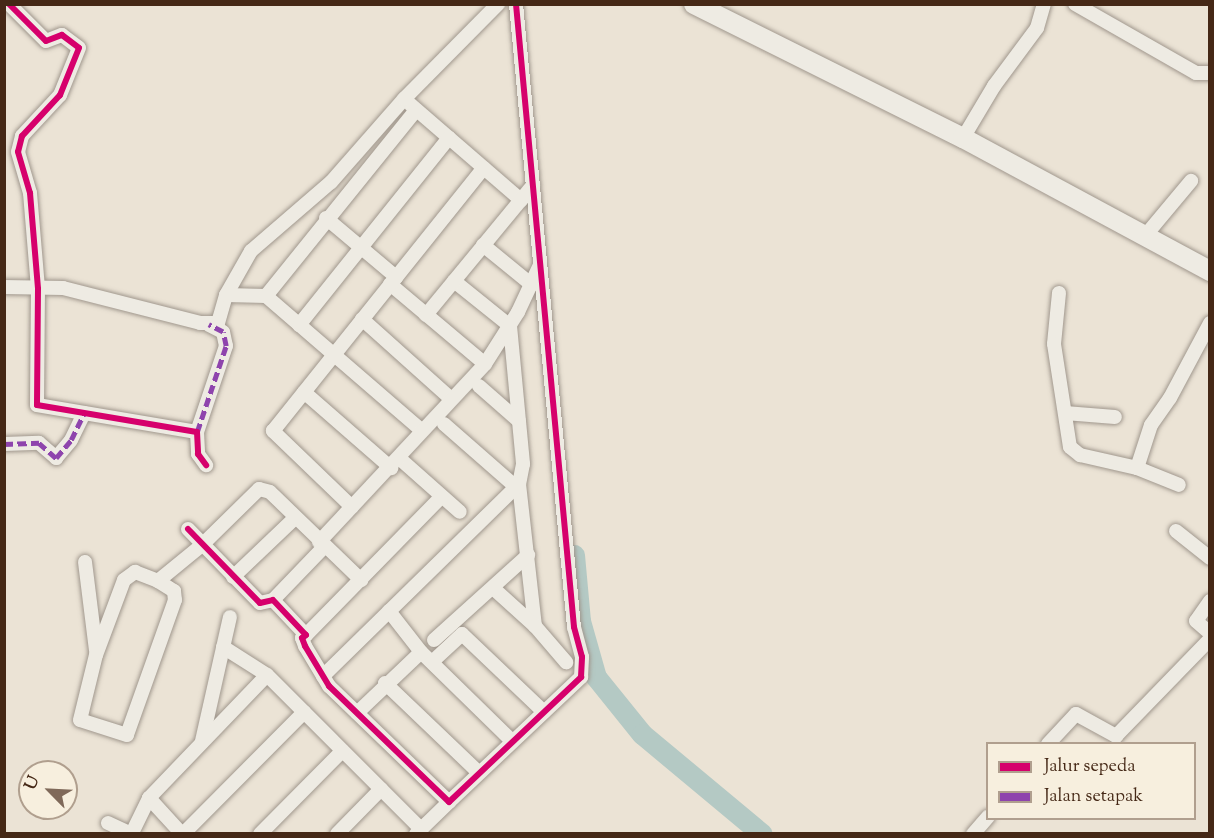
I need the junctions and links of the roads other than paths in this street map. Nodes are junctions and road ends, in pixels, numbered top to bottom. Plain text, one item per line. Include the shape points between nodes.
1 (9, 4) edge
2 (498, 4) edge
3 (516, 4) edge
4 (694, 4) edge
5 (1044, 4) edge
6 (1074, 4) edge
7 (1209, 73) edge
8 (404, 99) junction
9 (416, 110) junction
10 (449, 138) junction
11 (963, 138) junction
12 (484, 168) junction
13 (1191, 181) dead end
14 (533, 185) junction
15 (521, 200) junction
16 (327, 218) junction
17 (1145, 236) junction
18 (483, 245) junction
19 (362, 248) junction
20 (540, 266) junction
21 (1209, 271) edge
22 (393, 280) junction
23 (454, 281) junction
24 (532, 285) junction
25 (4, 287) edge
26 (38, 289) junction
27 (1059, 293) dead end
28 (226, 295) junction
29 (266, 296) junction
30 (426, 315) junction
31 (362, 319) junction
32 (1209, 323) edge
33 (209, 325) junction
34 (299, 325) junction
35 (510, 326) junction
36 (334, 354) junction
37 (486, 364) junction
38 (479, 386) dead end
39 (304, 392) junction
40 (450, 398) junction
41 (84, 413) junction
42 (1065, 413) junction
43 (1115, 417) dead end
44 (519, 421) junction
45 (444, 424) dead end
46 (421, 430) junction
47 (197, 432) junction
48 (4, 444) edge
49 (395, 463) junction
50 (206, 465) dead end
51 (1137, 468) junction
52 (518, 485) junction
53 (1179, 485) dead end
54 (442, 496) junction
55 (352, 507) junction
56 (460, 512) dead end
57 (295, 518) junction
58 (188, 529) dead end
59 (1176, 531) dead end
60 (202, 545) junction
61 (321, 545) junction
62 (528, 555) junction
63 (1209, 558) edge
64 (85, 562) dead end
65 (233, 577) junction
66 (361, 580) junction
67 (158, 581) junction
68 (493, 588) junction
69 (273, 600) junction
70 (1209, 601) edge
71 (389, 611) junction
72 (230, 617) dead end
73 (535, 626) junction
74 (1209, 633) edge
75 (306, 635) junction
76 (1209, 639) edge
77 (434, 640) dead end
78 (224, 647) junction
79 (421, 652) junction
80 (96, 655) junction
81 (432, 662) junction
82 (566, 662) dead end
83 (267, 675) junction
84 (323, 676) junction
85 (385, 683) junction
86 (304, 712) junction
87 (544, 712) junction
88 (357, 713) junction
89 (202, 741) junction
90 (512, 741) junction
91 (1050, 742) edge
92 (342, 750) junction
93 (478, 772) junction
94 (381, 789) junction
95 (149, 798) junction
96 (449, 802) junction
97 (986, 818) edge
98 (108, 823) dead end
99 (419, 831) edge
100 (132, 833) edge
101 (183, 834) edge
102 (260, 834) edge
103 (337, 834) edge
104 (974, 834) edge

1 - 26 street via 46,41 62,35 79,48 60,95 22,136 18,152 30,193
2 - 8 street
3 - 14 street
4 - 11 street
5 - 11 street via 1037,27 993,86
6 - 7 street via 1196,73
8 - 9 street
8 - 28 street via 331,182 251,251
9 - 10 street
9 - 16 street
10 - 12 street
10 - 19 street
11 - 17 street
12 - 15 street
12 - 22 street
13 - 17 street
14 - 15 street
14 - 20 street
15 - 18 street
16 - 19 street
16 - 29 street
17 - 21 street
18 - 23 street
18 - 24 street
19 - 22 street
19 - 34 street
20 - 24 street
20 - 87 street via 574,627 583,670 581,677
22 - 30 street
22 - 31 street
23 - 30 street
23 - 35 street
24 - 35 street
25 - 26 street
26 - 33 street via 63,288
26 - 41 street via 37,405
27 - 42 street via 1054,344
28 - 29 street
28 - 33 street via 223,315 218,323
29 - 34 street
30 - 37 street
31 - 36 street
31 - 40 street
32 - 51 street via 1170,398 1151,425
33 - 47 street via 223,332 225,346
34 - 36 street
35 - 37 street
35 - 44 street
36 - 39 street
36 - 46 street
37 - 40 street
38 - 44 street
39 - 49 street
39 - 55 street via 273,431
40 - 46 street
41 - 47 street
41 - 48 street via 71,440 56,458 39,443
42 - 43 street
42 - 51 street via 1073,452
44 - 52 street via 523,464
45 - 52 street
46 - 49 street
47 - 50 street via 198,454
49 - 54 street
49 - 55 street
51 - 53 street
52 - 62 street
52 - 71 street
54 - 56 street
54 - 66 street
55 - 61 street
57 - 60 street via 270,492 259,489
57 - 61 street
57 - 65 street
58 - 60 street
59 - 63 street
60 - 65 street
60 - 67 street
61 - 66 street
61 - 69 street
62 - 68 street
62 - 73 street
64 - 80 street
65 - 69 street via 260,603
66 - 75 street
67 - 80 street via 135,572 124,580
67 - 80 street via 174,591 175,600 128,735 80,720
68 - 73 street
68 - 77 street
69 - 75 street
70 - 74 street via 1196,621
71 - 79 street
71 - 84 street
72 - 78 street
73 - 82 street
75 - 84 street via 302,638 305,646
76 - 91 street via 1116,735 1076,714
78 - 83 street
78 - 89 street
79 - 81 street
79 - 85 street
81 - 87 street via 462,634
81 - 90 street
83 - 86 street
83 - 89 street
84 - 88 street
85 - 88 street
85 - 93 street
86 - 92 street
86 - 101 street
87 - 90 street
88 - 96 street
89 - 95 street
90 - 93 street
92 - 94 street
92 - 102 street
93 - 96 street
94 - 99 street
94 - 103 street
95 - 100 street
95 - 101 street
96 - 99 street
97 - 104 street
98 - 100 street

